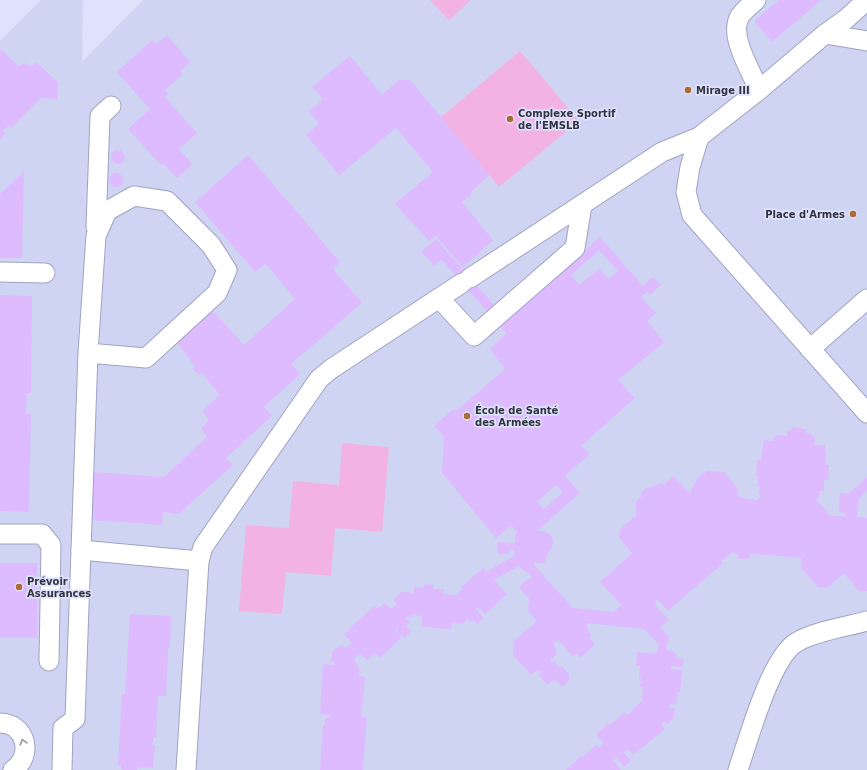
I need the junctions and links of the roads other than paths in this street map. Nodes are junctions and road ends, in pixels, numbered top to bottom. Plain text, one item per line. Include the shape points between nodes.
1 (756, 0) edge
2 (867, 0) edge
3 (825, 34) junction
4 (867, 41) edge
5 (759, 90) junction
6 (111, 106) dead end
7 (699, 137) junction
8 (582, 205) junction
9 (96, 236) junction
10 (0, 272) edge
11 (45, 273) dead end
12 (439, 298) junction
13 (867, 299) edge
14 (810, 349) junction
15 (88, 353) junction
16 (867, 413) edge
17 (0, 534) edge
18 (81, 550) junction
19 (199, 561) junction
20 (867, 621) edge
21 (49, 662) dead end
22 (1, 722) edge
23 (14, 770) edge
24 (62, 770) edge
25 (186, 770) edge
26 (738, 770) edge

1 - 5 street via 740,16 736,27 738,43
2 - 3 street
3 - 4 street
3 - 5 street
5 - 7 street
6 - 9 street via 100,116
7 - 8 street via 662,152
7 - 14 street via 686,192 692,215
8 - 12 street
8 - 12 street via 575,248 474,336
9 - 15 street
9 - 15 street via 107,211 134,196 167,201 211,245 227,270 217,293 146,358
10 - 11 street
12 - 19 street via 319,379 204,547
13 - 14 street
14 - 16 street
15 - 18 street
17 - 21 street via 42,534 51,545
18 - 19 street
18 - 24 street via 75,718 63,728
19 - 25 street
20 - 26 street via 796,642 782,657 771,677
23 -> 22 street via 24,755 23,738 11,725

